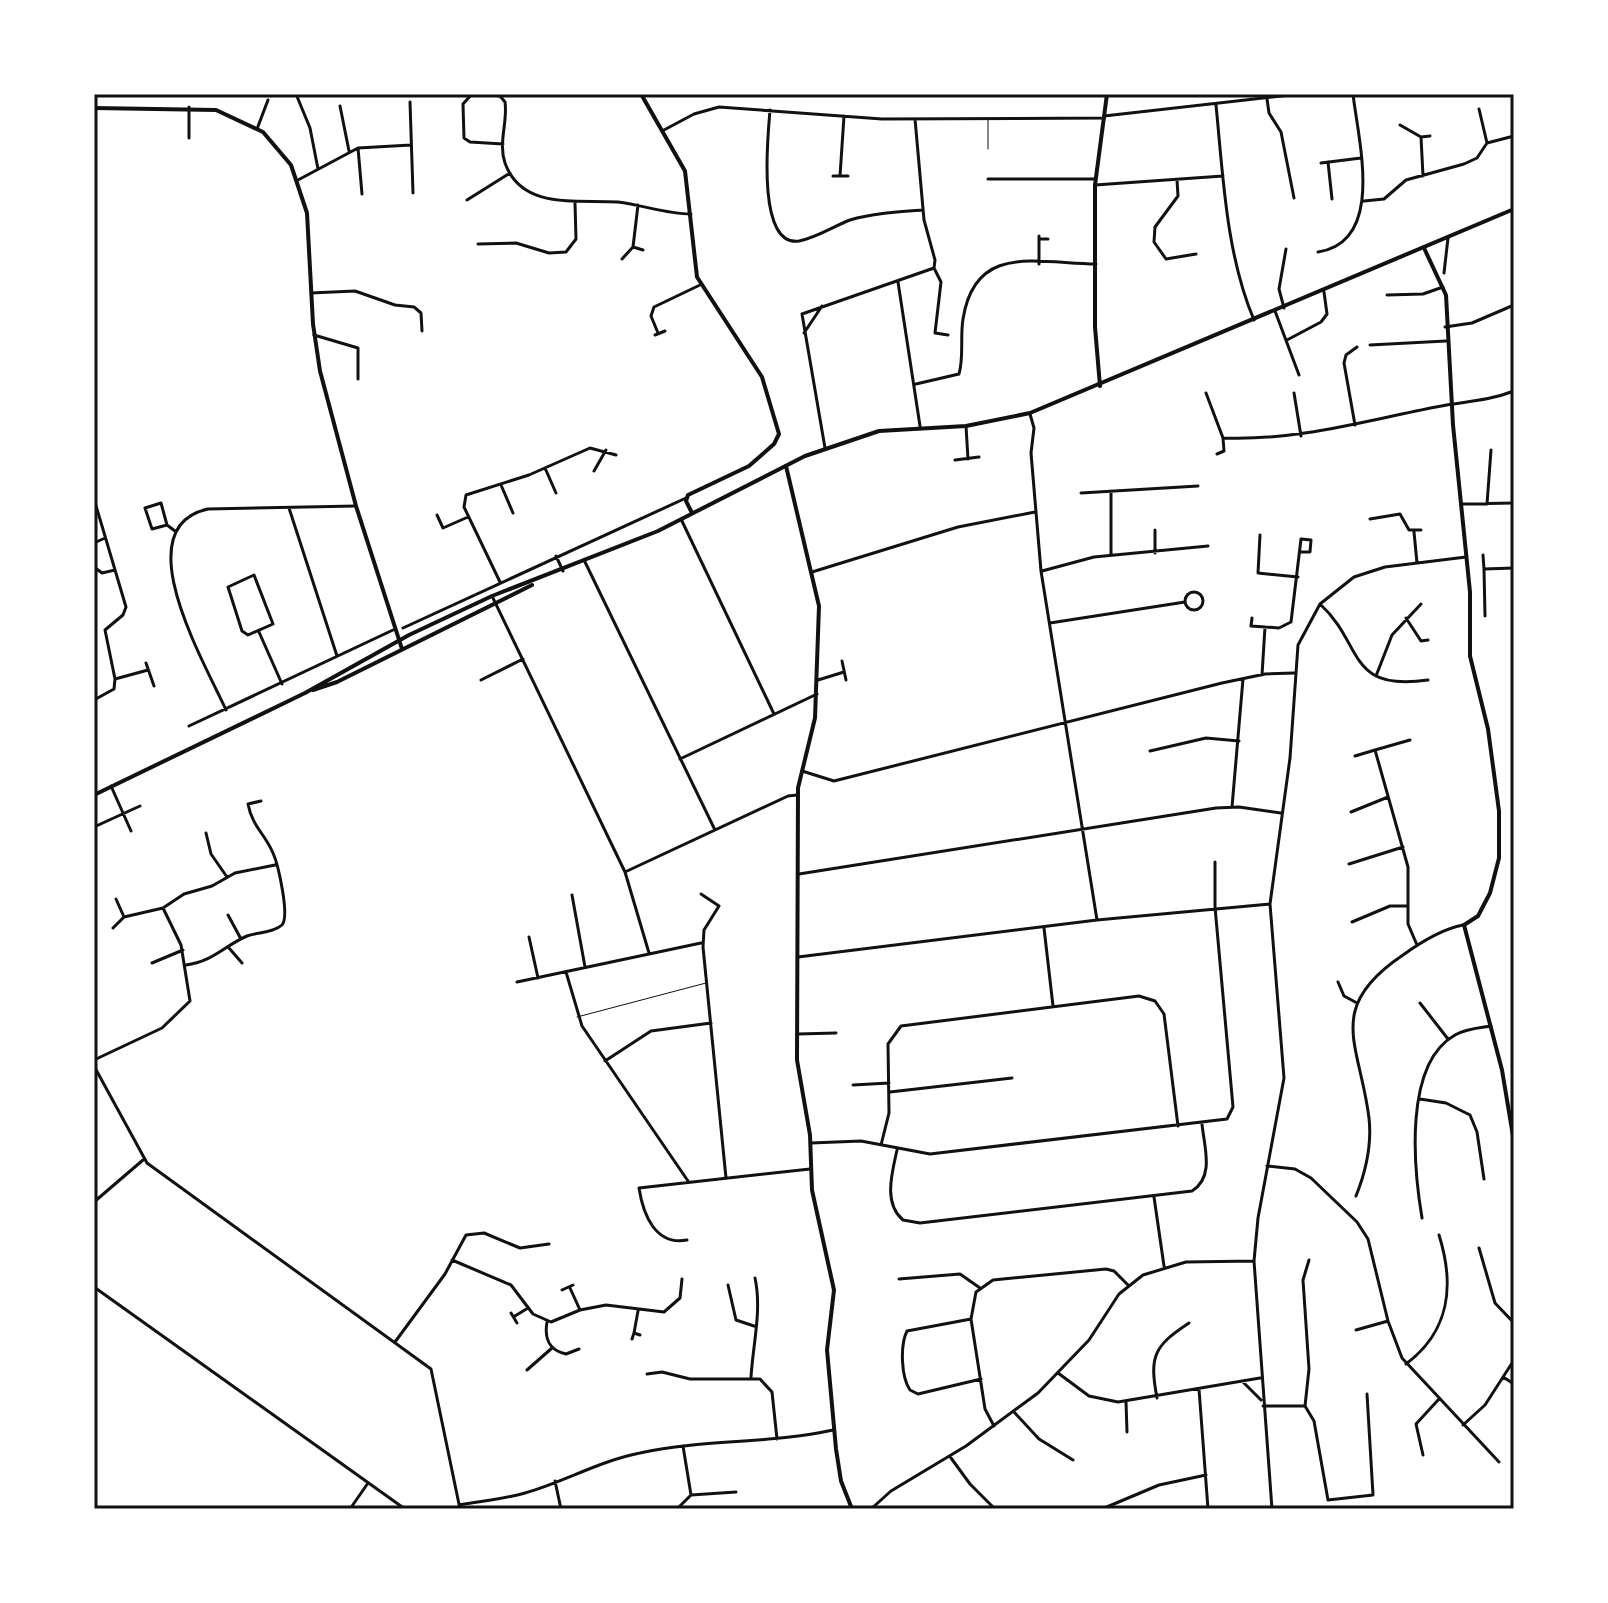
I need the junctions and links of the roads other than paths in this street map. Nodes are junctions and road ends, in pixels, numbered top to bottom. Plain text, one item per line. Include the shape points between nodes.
1 (296, 94) edge
2 (472, 94) edge
3 (481, 94) edge
4 (641, 94) edge
5 (1107, 94) edge
6 (1299, 94) edge
7 (1353, 94) edge
8 (1267, 99) junction
9 (268, 100) dead end
10 (410, 102) dead end
11 (1216, 105) junction
12 (340, 106) dead end
13 (189, 107) junction
14 (94, 108) edge
15 (1479, 109) dead end
16 (770, 110) junction
17 (844, 116) junction
18 (1104, 117) junction
19 (988, 118) junction
20 (915, 119) junction
21 (1400, 125) dead end
22 (257, 129) junction
23 (664, 130) junction
24 (1430, 136) dead end
25 (1514, 136) edge
26 (1421, 137) junction
27 (189, 138) dead end
28 (1487, 143) junction
29 (503, 144) junction
30 (411, 145) junction
31 (358, 148) junction
32 (988, 149) dead end
33 (349, 151) junction
34 (1361, 158) junction
35 (1328, 162) junction
36 (1321, 163) dead end
37 (318, 169) junction
38 (510, 173) junction
39 (833, 176) dead end
40 (840, 176) junction
41 (848, 176) dead end
42 (1223, 176) junction
43 (1423, 176) junction
44 (988, 179) dead end
45 (298, 180) junction
46 (1177, 180) junction
47 (1095, 182) junction
48 (1285, 189) dead end
49 (1292, 189) junction
50 (413, 193) dead end
51 (362, 194) dead end
52 (1294, 198) dead end
53 (1332, 199) dead end
54 (467, 200) dead end
55 (1364, 201) junction
56 (575, 203) junction
57 (638, 205) junction
58 (1514, 209) edge
59 (923, 210) junction
60 (691, 214) junction
61 (1447, 237) junction
62 (1048, 239) dead end
63 (478, 244) dead end
64 (633, 247) junction
65 (1424, 248) junction
66 (1286, 249) dead end
67 (643, 250) dead end
68 (1276, 252) dead end
69 (1318, 252) dead end
70 (1196, 254) dead end
71 (1282, 255) junction
72 (622, 259) dead end
73 (1039, 264) junction
74 (1096, 264) junction
75 (934, 268) junction
76 (1444, 273) dead end
77 (898, 282) junction
78 (700, 285) junction
79 (1443, 287) junction
80 (1324, 292) junction
81 (311, 293) junction
82 (1387, 295) dead end
83 (1514, 305) edge
84 (822, 306) junction
85 (1284, 308) junction
86 (1275, 311) junction
87 (1254, 320) junction
88 (1445, 327) junction
89 (422, 331) dead end
90 (665, 331) dead end
91 (804, 333) junction
92 (314, 335) junction
93 (948, 335) dead end
94 (1287, 340) junction
95 (1446, 341) junction
96 (1370, 345) dead end
97 (1357, 347) dead end
98 (1299, 375) dead end
99 (358, 379) dead end
100 (916, 384) junction
101 (1100, 386) junction
102 (1514, 391) edge
103 (1206, 393) dead end
104 (1294, 393) dead end
105 (1452, 406) junction
106 (1030, 413) junction
107 (1355, 425) junction
108 (920, 426) junction
109 (966, 426) junction
110 (1301, 436) junction
111 (1223, 438) junction
112 (825, 448) junction
113 (606, 450) junction
114 (1491, 450) dead end
115 (1217, 454) dead end
116 (616, 455) dead end
117 (979, 457) dead end
118 (968, 459) junction
119 (955, 460) dead end
120 (785, 465) junction
121 (545, 468) junction
122 (594, 471) dead end
123 (501, 485) junction
124 (1198, 486) dead end
125 (1111, 491) junction
126 (556, 493) dead end
127 (1081, 493) dead end
128 (686, 498) junction
129 (94, 499) edge
130 (1514, 503) edge
131 (1461, 504) junction
132 (1487, 504) junction
133 (356, 506) junction
134 (289, 507) junction
135 (1035, 512) junction
136 (513, 513) dead end
137 (692, 513) junction
138 (437, 515) dead end
139 (468, 517) junction
140 (681, 519) junction
141 (1370, 519) dead end
142 (167, 525) junction
143 (443, 528) junction
144 (1155, 530) dead end
145 (1421, 530) dead end
146 (175, 531) junction
147 (1414, 532) junction
148 (446, 534) dead end
149 (1260, 535) dead end
150 (106, 538) junction
151 (1201, 541) dead end
152 (94, 543) edge
153 (1208, 546) dead end
154 (1202, 547) junction
155 (1300, 552) dead end
156 (1155, 553) junction
157 (1483, 555) dead end
158 (556, 556) junction
159 (1111, 556) junction
160 (1466, 557) junction
161 (585, 562) junction
162 (1417, 563) junction
163 (94, 567) edge
164 (1514, 568) edge
165 (1484, 569) junction
166 (115, 570) junction
167 (563, 571) junction
168 (1041, 571) junction
169 (812, 572) junction
170 (1298, 577) junction
171 (540, 580) junction
172 (500, 582) junction
173 (492, 596) junction
174 (1185, 602) junction
175 (495, 604) junction
176 (1320, 604) junction
177 (1421, 604) dead end
178 (1485, 616) dead end
179 (1252, 618) dead end
180 (1406, 618) junction
181 (1050, 623) junction
182 (1265, 627) junction
183 (403, 628) dead end
184 (393, 630) junction
185 (259, 631) junction
186 (1428, 640) dead end
187 (398, 641) junction
188 (402, 649) junction
189 (337, 656) junction
190 (523, 659) junction
191 (842, 661) dead end
192 (146, 663) dead end
193 (148, 670) junction
194 (844, 672) junction
195 (1294, 673) junction
196 (1262, 675) junction
197 (1376, 676) junction
198 (115, 679) junction
199 (1243, 679) junction
200 (481, 680) dead end
201 (818, 680) junction
202 (846, 680) dead end
203 (1428, 680) dead end
204 (282, 684) junction
205 (154, 686) dead end
206 (306, 692) junction
207 (817, 694) junction
208 (94, 700) edge
209 (226, 710) junction
210 (774, 714) junction
211 (1067, 722) junction
212 (189, 726) dead end
213 (1410, 740) dead end
214 (1239, 741) junction
215 (1375, 750) junction
216 (1150, 751) dead end
217 (1355, 756) dead end
218 (680, 759) junction
219 (802, 771) junction
220 (111, 786) junction
221 (94, 795) edge
222 (797, 795) junction
223 (1388, 797) junction
224 (261, 801) dead end
225 (140, 806) dead end
226 (1232, 807) junction
227 (1351, 812) dead end
228 (124, 813) junction
229 (1281, 813) junction
230 (94, 827) edge
231 (1084, 828) junction
232 (715, 830) junction
233 (131, 831) dead end
234 (206, 833) dead end
235 (1403, 847) junction
236 (1215, 862) dead end
237 (1349, 864) dead end
238 (275, 865) junction
239 (625, 872) junction
240 (799, 874) junction
241 (227, 877) junction
242 (701, 894) dead end
243 (572, 895) dead end
244 (116, 899) dead end
245 (1270, 904) junction
246 (1407, 906) junction
247 (1215, 907) junction
248 (163, 908) junction
249 (228, 915) dead end
250 (124, 917) junction
251 (1097, 920) junction
252 (1352, 922) dead end
253 (1464, 925) junction
254 (113, 928) dead end
255 (1044, 928) junction
256 (529, 937) dead end
257 (241, 939) junction
258 (703, 943) junction
259 (1417, 945) junction
260 (229, 948) junction
261 (183, 950) junction
262 (649, 953) junction
263 (798, 957) junction
264 (152, 963) dead end
265 (242, 963) dead end
266 (186, 965) junction
267 (585, 967) junction
268 (566, 972) junction
269 (538, 978) junction
270 (517, 982) dead end
271 (1338, 982) dead end
272 (707, 983) junction
273 (1357, 1003) junction
274 (1420, 1003) dead end
275 (1053, 1006) junction
276 (577, 1017) junction
277 (711, 1023) junction
278 (1491, 1026) junction
279 (836, 1033) dead end
280 (798, 1034) junction
281 (1448, 1039) junction
282 (94, 1060) edge
283 (605, 1061) junction
284 (94, 1066) edge
285 (1012, 1078) dead end
286 (889, 1083) junction
287 (853, 1085) dead end
288 (890, 1092) junction
289 (1420, 1099) junction
290 (1202, 1124) junction
291 (1178, 1126) junction
292 (1514, 1142) edge
293 (811, 1143) junction
294 (881, 1145) junction
295 (897, 1150) junction
296 (144, 1160) junction
297 (1267, 1166) junction
298 (811, 1169) junction
299 (726, 1178) junction
300 (1484, 1179) dead end
301 (688, 1181) junction
302 (1356, 1196) dead end
303 (1154, 1197) junction
304 (94, 1202) edge
305 (1422, 1218) dead end
306 (1439, 1235) dead end
307 (687, 1240) dead end
308 (549, 1244) dead end
309 (1479, 1248) dead end
310 (452, 1260) junction
311 (1309, 1260) dead end
312 (1254, 1261) junction
313 (1164, 1266) junction
314 (755, 1278) dead end
315 (682, 1279) dead end
316 (899, 1279) dead end
317 (689, 1283) dead end
318 (682, 1285) junction
319 (728, 1285) dead end
320 (1129, 1286) junction
321 (94, 1287) edge
322 (980, 1288) junction
323 (562, 1290) dead end
324 (528, 1308) junction
325 (580, 1310) junction
326 (638, 1311) junction
327 (971, 1319) junction
328 (1388, 1321) junction
329 (547, 1322) junction
330 (517, 1323) dead end
331 (1189, 1323) dead end
332 (1514, 1323) edge
333 (754, 1326) junction
334 (1356, 1330) dead end
335 (634, 1333) junction
336 (640, 1335) dead end
337 (632, 1339) dead end
338 (395, 1342) junction
339 (552, 1348) junction
340 (579, 1349) dead end
341 (1514, 1360) edge
342 (1406, 1364) junction
343 (527, 1370) dead end
344 (1058, 1373) junction
345 (647, 1374) dead end
346 (751, 1377) junction
347 (1503, 1377) junction
348 (1261, 1378) junction
349 (981, 1379) junction
350 (1242, 1381) junction
351 (1514, 1384) edge
352 (1199, 1389) junction
353 (1367, 1394) dead end
354 (1157, 1398) junction
355 (1439, 1399) junction
356 (1262, 1400) junction
357 (1126, 1402) junction
358 (1263, 1406) junction
359 (1305, 1406) junction
360 (1014, 1412) junction
361 (1463, 1425) junction
362 (994, 1426) junction
363 (834, 1430) junction
364 (1127, 1432) dead end
365 (777, 1439) junction
366 (683, 1446) junction
367 (1423, 1455) dead end
368 (950, 1457) junction
369 (1073, 1460) dead end
370 (1499, 1462) dead end
371 (1206, 1475) junction
372 (555, 1481) junction
373 (368, 1483) junction
374 (736, 1492) dead end
375 (691, 1495) junction
376 (459, 1507) edge
377 (350, 1509) edge
378 (405, 1509) edge
379 (561, 1509) edge
380 (677, 1509) edge
381 (852, 1509) edge
382 (871, 1509) edge
383 (995, 1509) edge
384 (1102, 1509) edge
385 (1208, 1509) edge
386 (1272, 1509) edge

1 - 37 street
2 - 29 street via 463,104 464,138
3 - 29 street via 500,96 505,102
4 - 23 street
5 - 18 street
6 - 8 street
7 - 34 street
8 - 11 street
8 - 49 street via 1281,132
9 - 22 street
10 - 30 street
11 - 18 street
11 - 42 street
12 - 33 street
13 - 14 street
13 - 22 street via 227,113
13 - 27 street
15 - 28 street
16 - 17 street
16 - 23 street via 710,108
16 - 59 street via 768,186 774,226 782,236 799,241 853,219
17 - 20 street
17 - 40 street
18 - 19 street
18 - 47 street
19 - 20 street
19 - 32 lane
20 - 59 street
21 - 26 street
22 - 45 street via 280,150
23 - 60 street via 685,171
24 - 26 street
25 - 28 street
26 - 43 street
28 - 43 street via 1472,161
29 - 38 street
30 - 31 street
30 - 50 street
31 - 33 street
31 - 51 street
33 - 37 street
34 - 35 street
34 - 55 street
35 - 36 street
35 - 53 street
37 - 45 street
38 - 54 street
38 - 56 street via 529,191
39 - 40 street
40 - 41 street
42 - 46 street
42 - 87 street via 1243,291
43 - 55 street via 1406,180 1384,199
44 - 47 street
45 - 81 street via 308,219
46 - 47 street
46 - 70 street via 1178,196 1155,227 1154,242 1166,259
47 - 74 street
48 - 49 street
49 - 52 street
55 - 69 street via 1348,238
56 - 57 street
56 - 63 street via 576,239 566,252 516,243
57 - 60 street
57 - 64 street
58 - 61 street
59 - 75 street
60 - 78 street via 693,264
61 - 65 street
61 - 76 street
62 - 73 street via 1039,238
64 - 67 street
64 - 72 street
65 - 79 street
65 - 80 street
66 - 71 street
68 - 71 street
71 - 85 street via 1279,289
73 - 74 street
73 - 100 street via 999,264 982,273 963,314 959,374
74 - 101 street
75 - 77 street
75 - 93 street via 941,282 935,333
77 - 84 street
77 - 100 street
78 - 90 street via 654,307 656,334
78 - 128 street via 762,377 778,439 749,466
79 - 82 street
79 - 88 street
80 - 85 street
80 - 94 street via 1327,314 1321,322
81 - 89 street via 355,291 416,307
81 - 92 street
83 - 88 street via 1472,323
84 - 91 street
84 - 91 street via 802,314
85 - 86 street
86 - 87 street
86 - 94 street
87 - 101 street
88 - 95 street
91 - 112 street
92 - 99 street via 358,348
92 - 133 street
94 - 98 street
95 - 96 street
95 - 105 street
97 - 107 street via 1344,363
100 - 108 street
101 - 106 street
102 - 105 street
103 - 111 street
104 - 110 street
105 - 107 street
105 - 131 street
106 - 109 street
106 - 135 street
107 - 110 street
108 - 109 street
108 - 112 street via 863,435
109 - 118 street
110 - 111 street
111 - 115 street via 1224,451
112 - 120 street
113 - 116 street
113 - 121 street via 590,448
113 - 122 street
114 - 132 street
117 - 118 street
118 - 119 street
120 - 137 street
120 - 169 street
121 - 123 street
121 - 126 street
123 - 136 street
123 - 139 street via 466,495
124 - 125 street
125 - 127 street
125 - 159 street
128 - 137 street
128 - 158 street
129 - 150 street
130 - 132 street
131 - 132 street
131 - 160 street
133 - 134 street
133 - 184 street
134 - 146 street via 208,509 189,516
134 - 189 street
135 - 168 street
135 - 169 street via 958,527
137 - 140 street
138 - 143 street
139 - 143 street
139 - 172 street
140 - 161 street
140 - 210 street
141 - 147 street via 1400,514
142 - 142 street via 152,529 145,508 161,503
142 - 146 street
143 - 148 street
144 - 156 street
145 - 147 street
146 - 209 street via 168,557 176,587
147 - 162 street
149 - 170 street via 1258,573
150 - 152 street
150 - 166 street
151 - 154 street
153 - 154 street
154 - 156 street
155 - 170 street
156 - 159 street
157 - 165 street
158 - 167 street
158 - 172 street
159 - 168 street
160 - 162 street
160 - 253 street via 1470,656 1488,729 1500,845 1486,903
161 - 167 street
161 - 218 street
162 - 176 street via 1363,573
163 - 166 street via 102,573
164 - 165 street
165 - 178 street
166 - 198 street via 125,612 108,625 104,636
167 - 171 street
168 - 181 street
169 - 201 street via 819,606
170 - 182 street via 1293,620 1282,628
171 - 173 street
171 - 175 street
172 - 183 street
173 - 175 street
173 - 187 street
174 - 174 street via 1193,592 1203,601 1196,610
174 - 181 street
175 - 188 street
175 - 190 street
176 - 195 street via 1301,634
176 - 197 street via 1336,620 1359,663
177 - 180 street
179 - 182 street via 1251,626
180 - 186 street via 1421,641
180 - 197 street via 1392,635
181 - 211 street
182 - 196 street
184 - 187 street
184 - 189 street
185 - 185 street via 243,632 228,587 254,575 273,624
185 - 204 street
187 - 188 street
187 - 206 street
188 - 206 street
189 - 204 street
190 - 200 street
190 - 239 street
191 - 194 street
192 - 193 street
193 - 198 street
193 - 205 street
194 - 201 street
194 - 202 street
195 - 196 street
195 - 229 street
196 - 199 street
197 - 203 street via 1396,683
198 - 208 street via 114,689
199 - 211 street
199 - 214 street
201 - 207 street
204 - 209 street
206 - 220 street
207 - 210 street
207 - 219 street
209 - 212 street
210 - 218 street
211 - 219 street via 834,781
211 - 231 street
213 - 215 street
214 - 216 street via 1206,738
214 - 226 street
215 - 217 street
215 - 223 street
218 - 232 street
219 - 222 street
220 - 221 street
220 - 228 street
222 - 232 street
222 - 240 street
223 - 227 street
223 - 235 street
224 - 238 street via 248,804
225 - 228 street
226 - 229 street
226 - 231 street
228 - 230 street
228 - 233 street
229 - 245 street
231 - 240 street
231 - 251 street
232 - 239 street
234 - 241 street via 211,854
235 - 237 street
235 - 246 street via 1409,872
236 - 247 street
238 - 241 street
238 - 257 street via 286,919 278,928
239 - 262 street
240 - 263 street
241 - 248 street
242 - 258 street via 719,906 705,928
243 - 267 street
244 - 250 street
245 - 247 street
245 - 297 street via 1284,1061
246 - 252 street via 1390,906
246 - 259 street via 1409,931
247 - 251 street
247 - 290 street via 1233,1111 1224,1120
248 - 250 street
248 - 261 street
249 - 257 street
250 - 254 street
251 - 255 street
253 - 259 street
253 - 278 street
255 - 263 street
255 - 275 street
256 - 269 street
257 - 260 street
258 - 262 street
258 - 272 street
259 - 273 street via 1382,971
260 - 265 street
260 - 266 street via 210,960
261 - 264 street
261 - 266 street
262 - 267 street
263 - 280 street
266 - 282 street via 192,994 184,1010 159,1030
267 - 268 street
268 - 269 street
268 - 276 street
269 - 270 street
271 - 273 street via 1344,996
272 - 276 lane
272 - 277 street
273 - 302 street via 1354,1048 1370,1132
274 - 281 street
275 - 286 street via 901,1026 888,1044
275 - 291 street via 1139,996 1155,1001 1164,1014
276 - 283 street
277 - 283 street via 651,1031
277 - 299 street
278 - 281 street
278 - 292 street
279 - 280 street
280 - 293 street
281 - 289 street via 1432,1062
283 - 301 street
284 - 296 street
285 - 288 street
286 - 287 street
286 - 288 street
288 - 294 street
289 - 300 street via 1446,1103 1470,1115
289 - 305 street via 1414,1156
290 - 291 street
290 - 303 street via 1207,1171 1202,1184 1188,1193
291 - 295 street via 940,1153
293 - 294 street
293 - 298 street
294 - 295 street
295 - 303 street via 892,1202 897,1215 911,1223
296 - 304 street
296 - 338 street
297 - 312 street
297 - 328 street via 1295,1169 1311,1178 1364,1231
298 - 299 street
298 - 363 street via 834,1290 827,1350
299 - 301 street
301 - 307 street via 639,1188 655,1229 668,1240
303 - 313 street
306 - 342 street via 1448,1272 1440,1324 1432,1342
308 - 310 street via 520,1248 474,1232 463,1238
309 - 332 street via 1495,1303
310 - 324 street via 511,1285
310 - 338 street
311 - 359 street via 1303,1279 1309,1369
312 - 313 street
312 - 348 street
313 - 320 street
314 - 333 street via 760,1304
315 - 318 street
316 - 322 street via 960,1274
317 - 318 street
318 - 326 street via 680,1298 669,1310
319 - 333 street via 736,1320
320 - 322 street via 1106,1269 998,1279
320 - 344 street
321 - 373 street
322 - 327 street
323 - 325 street via 571,1286
324 - 329 street
324 - 330 street via 513,1314
325 - 326 street via 612,1305
325 - 329 street
326 - 335 street
327 - 349 street
327 - 349 street via 907,1331 904,1378 918,1394
328 - 334 street
328 - 342 street
329 - 339 street
331 - 354 street via 1154,1355
333 - 346 street
335 - 336 street
335 - 337 street
338 - 376 street via 433,1372
339 - 340 street via 566,1354
339 - 343 street
341 - 347 street
342 - 355 street
344 - 357 street via 1095,1399
344 - 360 street
345 - 346 street
346 - 365 street via 764,1381 772,1392
347 - 351 street
347 - 361 street via 1485,1405
348 - 350 street
348 - 356 street
349 - 362 street via 986,1413
350 - 352 street
350 - 356 street
352 - 354 street
352 - 371 street
353 - 359 street via 1373,1495 1328,1500 1314,1421
354 - 357 street
355 - 361 street
355 - 367 street via 1417,1419
356 - 358 street
357 - 364 street
358 - 359 street
358 - 386 street
360 - 362 street
360 - 369 street via 1039,1439
361 - 370 street
362 - 368 street
363 - 365 street
363 - 381 street via 841,1481
365 - 366 street
366 - 372 street via 616,1458
366 - 375 street
368 - 382 street via 898,1486
368 - 383 street
371 - 384 street via 1168,1482
371 - 385 street
372 - 376 street
372 - 379 street
373 - 377 street
373 - 378 street
374 - 375 street
375 - 380 street

